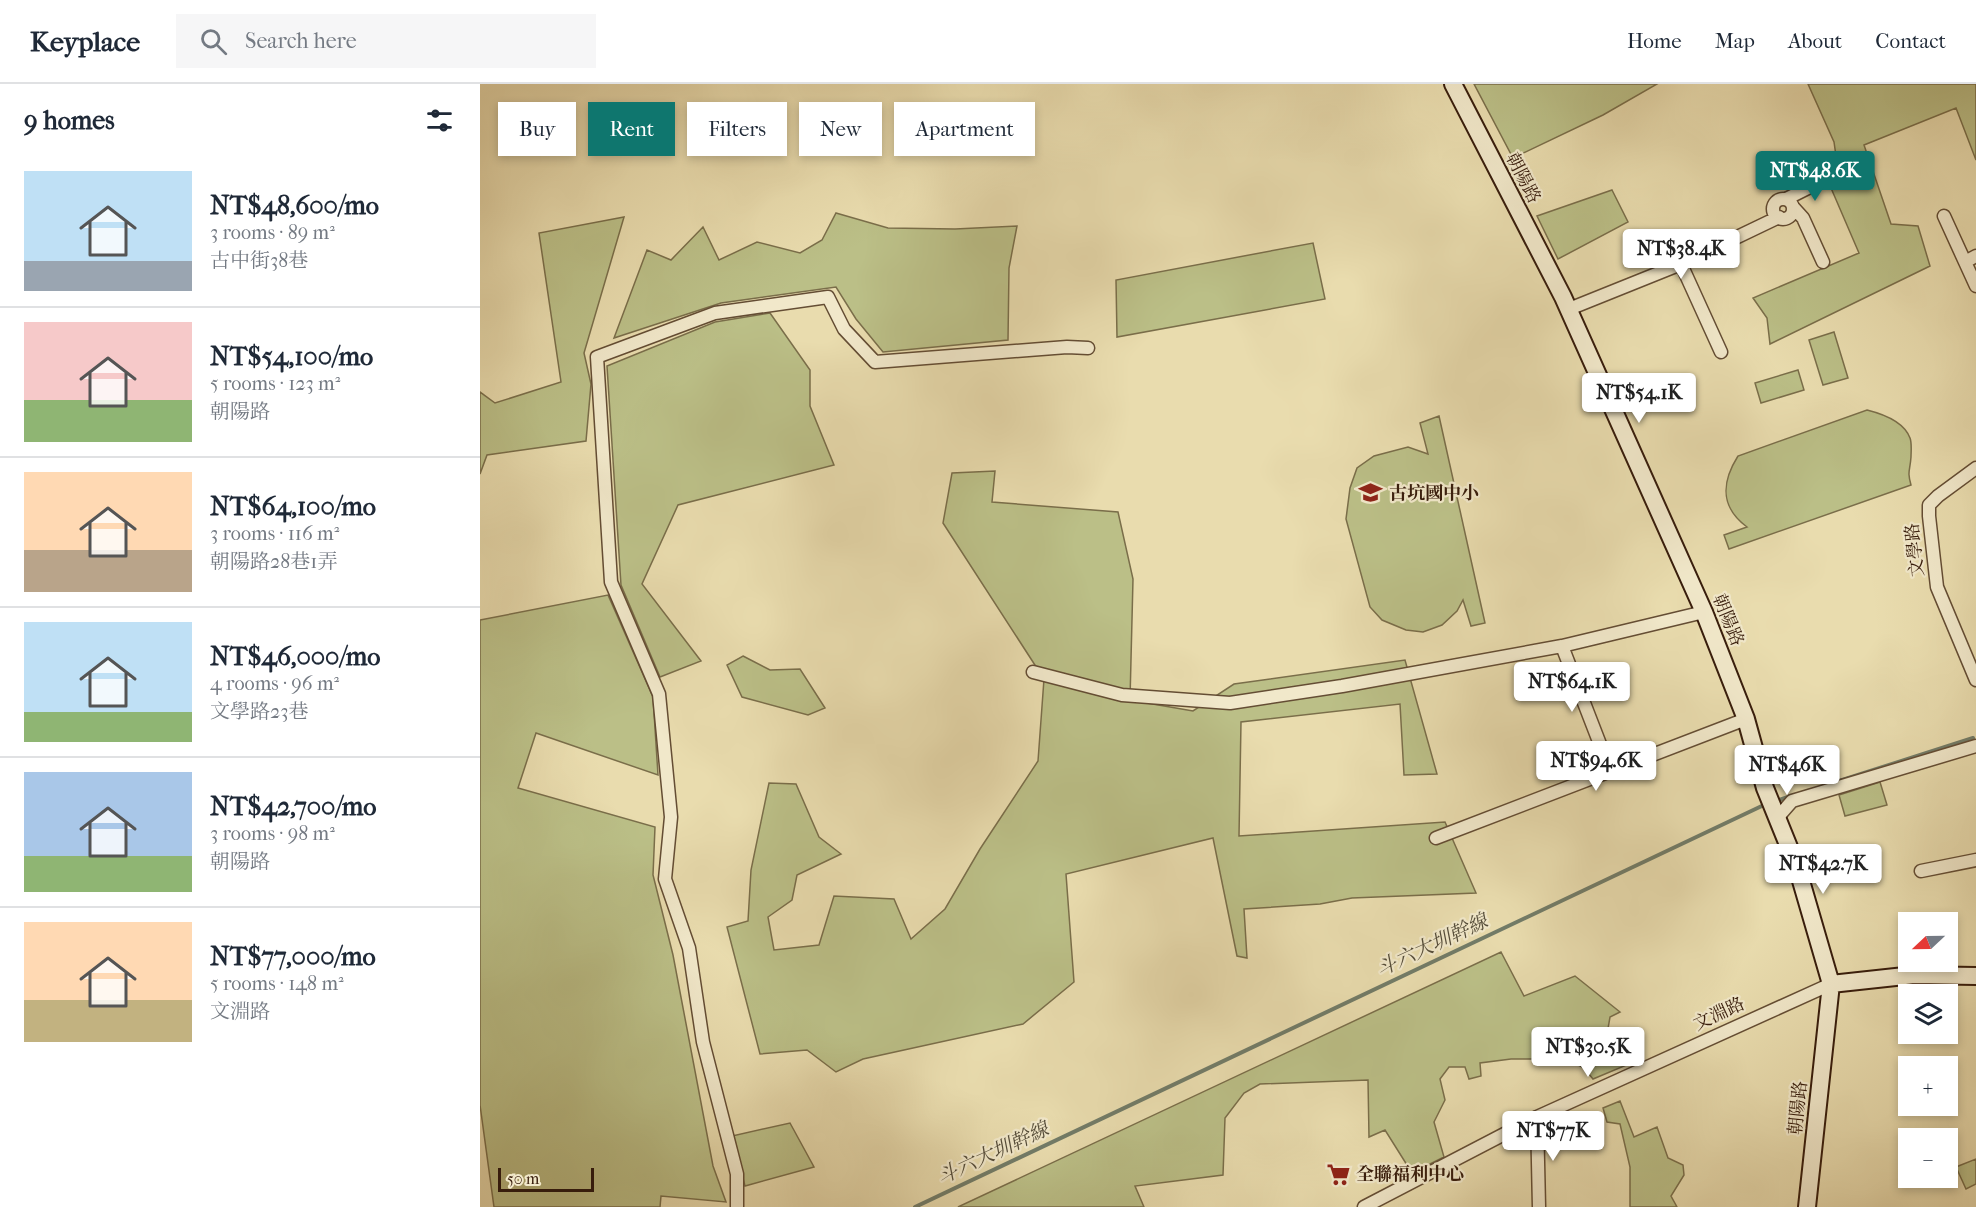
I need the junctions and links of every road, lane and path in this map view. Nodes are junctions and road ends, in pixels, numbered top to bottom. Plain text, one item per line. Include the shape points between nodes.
1 (1453, 84) edge
2 (1830, 177) dead end
3 (1790, 203) junction
4 (1944, 216) dead end
5 (1970, 259) edge
6 (1823, 262) dead end
7 (1681, 264) junction
8 (1976, 286) edge
9 (1569, 309) junction
10 (1088, 348) dead end
11 (1721, 352) dead end
12 (1976, 468) edge
13 (1704, 612) junction
14 (1562, 646) junction
15 (1033, 672) dead end
16 (1976, 680) edge
17 (1746, 720) junction
18 (1976, 746) edge
19 (1610, 770) junction
20 (1778, 817) junction
21 (1436, 838) dead end
22 (1976, 860) edge
23 (1921, 871) dead end
24 (1976, 975) edge
25 (1831, 984) junction
26 (1537, 1117) junction
27 (737, 1207) edge
28 (1364, 1207) edge
29 (1539, 1207) edge
30 (1807, 1207) edge

1 - 9 main road, 朝陽路
2 - 3 street
3 - 6 street via 1803,218
3 - 7 street via 1777,201 1774,213 1779,217
4 - 5 street
5 - 8 street
7 - 9 street
7 - 11 street
9 - 13 main road, 朝陽路
10 - 27 street via 1067,346 875,362 844,329 828,297 715,313 597,357 611,582 659,694 671,817 665,879 689,948 703,1042 737,1174
12 - 16 street, 文學路 via 1929,505 1929,516 1937,587
13 - 14 street
13 - 17 main road, 朝陽路
14 - 15 street via 1230,703 1122,695
14 - 19 street
17 - 19 street
17 - 20 main road, 朝陽路 via 1765,788
18 - 20 street via 1792,801
19 - 21 street
20 - 25 main road, 朝陽路
22 - 23 street
24 - 25 main road, 文淵路 via 1914,975
25 - 26 street, 文淵路
25 - 30 main road, 朝陽路
26 - 28 street, 文淵路
26 - 29 street

